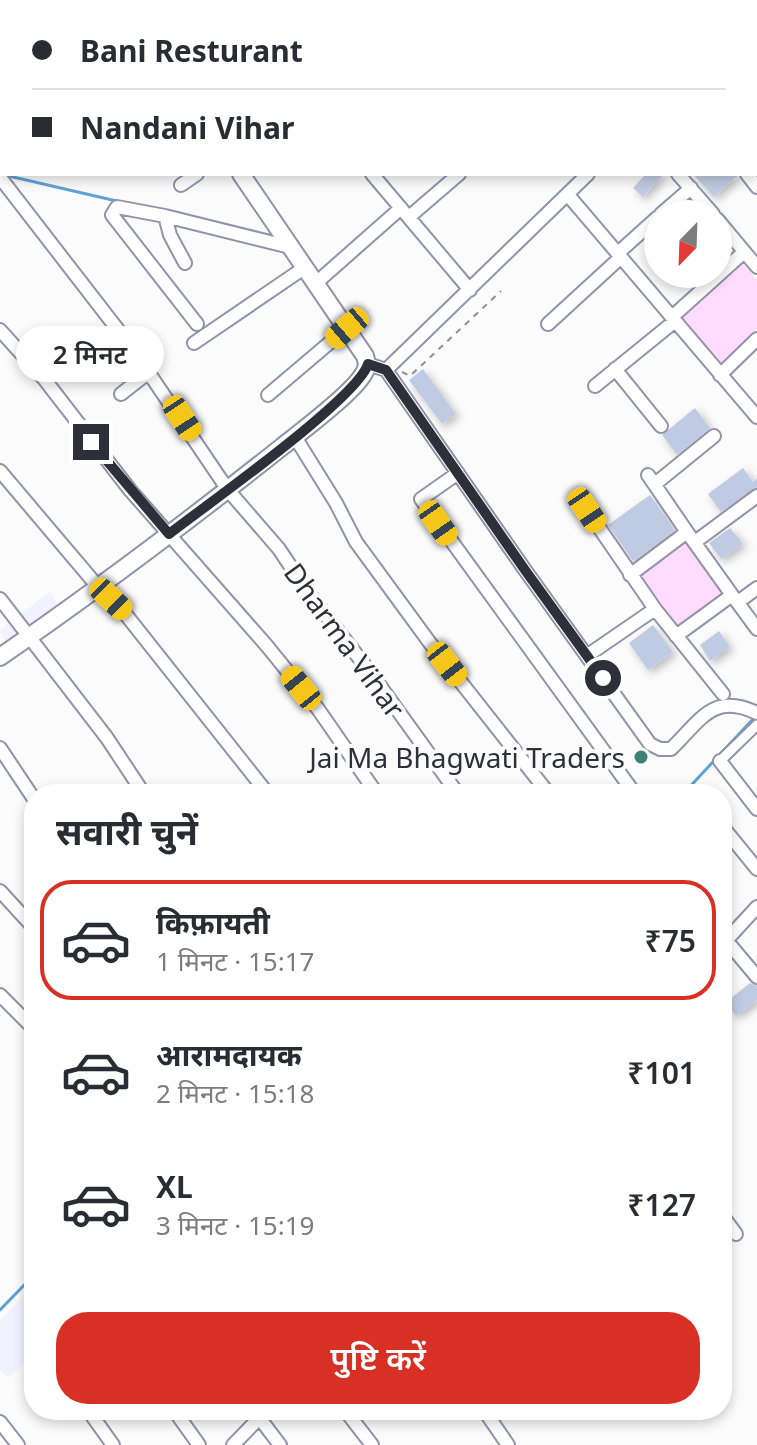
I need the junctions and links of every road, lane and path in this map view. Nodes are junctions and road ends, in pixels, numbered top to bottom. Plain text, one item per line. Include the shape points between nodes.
1 (194, 176) edge
2 (242, 176) edge
3 (374, 176) edge
4 (456, 176) edge
5 (586, 176) edge
6 (680, 176) edge
7 (2, 180) dead end
8 (181, 185) dead end
9 (691, 188) junction
10 (568, 195) junction
11 (678, 200) edge
12 (701, 200) edge
13 (405, 212) junction
14 (165, 216) junction
15 (644, 231) edge
16 (732, 237) edge
17 (290, 247) junction
18 (744, 252) junction
19 (619, 255) junction
20 (185, 263) dead end
21 (757, 267) edge
22 (304, 268) junction
23 (316, 283) junction
24 (470, 290) junction
25 (501, 291) dead end
26 (674, 319) junction
27 (197, 324) dead end
28 (548, 324) dead end
29 (347, 328) junction
30 (0, 330) edge
31 (757, 339) edge
32 (194, 343) dead end
33 (132, 348) junction
34 (368, 364) junction
35 (388, 368) junction
36 (615, 369) junction
37 (93, 371) dead end
38 (149, 372) junction
39 (720, 375) junction
40 (595, 386) dead end
41 (121, 394) dead end
42 (268, 395) dead end
43 (757, 417) edge
44 (661, 426) dead end
45 (714, 436) dead end
46 (295, 437) junction
47 (0, 471) edge
48 (458, 473) junction
49 (228, 490) junction
50 (757, 496) edge
51 (587, 510) dead end
52 (169, 534) junction
53 (691, 537) junction
54 (630, 575) junction
55 (99, 588) junction
56 (757, 588) edge
57 (735, 598) junction
58 (0, 599) edge
59 (655, 609) junction
60 (757, 629) edge
61 (676, 636) junction
62 (29, 637) junction
63 (588, 655) junction
64 (0, 657) edge
65 (723, 694) dead end
66 (755, 712) edge
67 (757, 725) edge
68 (0, 748) edge
69 (720, 761) joint
70 (24, 784) edge
71 (137, 784) edge
72 (260, 784) edge
73 (370, 784) edge
74 (451, 784) edge
75 (541, 784) edge
76 (628, 784) edge
77 (757, 809) edge
78 (732, 838) edge
79 (757, 869) edge
80 (0, 891) edge
81 (757, 907) edge
82 (24, 917) edge
83 (732, 930) edge
84 (732, 946) edge
85 (757, 977) edge
86 (0, 995) edge
87 (24, 1019) edge
88 (732, 1229) edge
89 (736, 1234) dead end
90 (95, 1420) edge
91 (181, 1420) edge
92 (253, 1420) edge
93 (265, 1420) edge
94 (353, 1420) edge
95 (491, 1420) edge
96 (0, 1422) edge
97 (18, 1445) edge
98 (113, 1445) edge
99 (199, 1445) edge
100 (233, 1445) edge
101 (280, 1445) edge
102 (372, 1445) edge
103 (508, 1445) edge

1 - 8 street
2 - 17 street
3 - 13 street
4 - 13 street
5 - 10 street
6 - 9 street
7 - 33 street, Dharma Vihar
9 - 11 street
9 - 12 street
10 - 19 street
10 - 24 street
13 - 23 street
13 - 24 street
14 - 17 street
14 - 20 street
14 - 27 street via 117,207 112,215
15 - 19 street
16 - 18 street
17 - 22 street
18 - 21 street
18 - 26 street
19 - 26 street
19 - 28 street
22 - 23 street
22 - 32 street
23 - 29 street
24 - 35 street
25 - 35 path via 410,376
26 - 36 street
26 - 39 street
29 - 34 street
29 - 42 street
30 - 52 street
31 - 39 street
33 - 37 street
33 - 38 street, Dharma Vihar
34 - 35 street
34 - 46 street via 359,381
35 - 48 street
36 - 40 street
36 - 44 street
38 - 41 street
38 - 49 street, Dharma Vihar
39 - 43 street
45 - 53 street via 652,479
46 - 49 street
46 - 75 street via 356,542
47 - 55 street
48 - 63 street
48 - 76 street via 421,499
49 - 52 street
49 - 74 street, Dharma Vihar via 279,549
50 - 53 street
51 - 54 street
52 - 55 street
52 - 73 street via 318,709
53 - 54 street
53 - 57 street
54 - 59 street
55 - 62 street
55 - 72 street
56 - 57 street
57 - 60 street
57 - 61 street
58 - 62 street
59 - 61 street
59 - 63 street
61 - 65 street
62 - 64 street
62 - 71 street
63 - 66 street via 650,744 660,749 671,749 725,703
67 - 69 street
68 - 70 street
69 - 77 street
78 - 79 street
80 - 82 street
81 - 83 street
84 - 85 street
86 - 87 street
88 - 89 street
90 - 98 street
91 - 99 street
92 - 100 street
93 - 101 street
94 - 102 street
95 - 103 street
96 - 97 street

